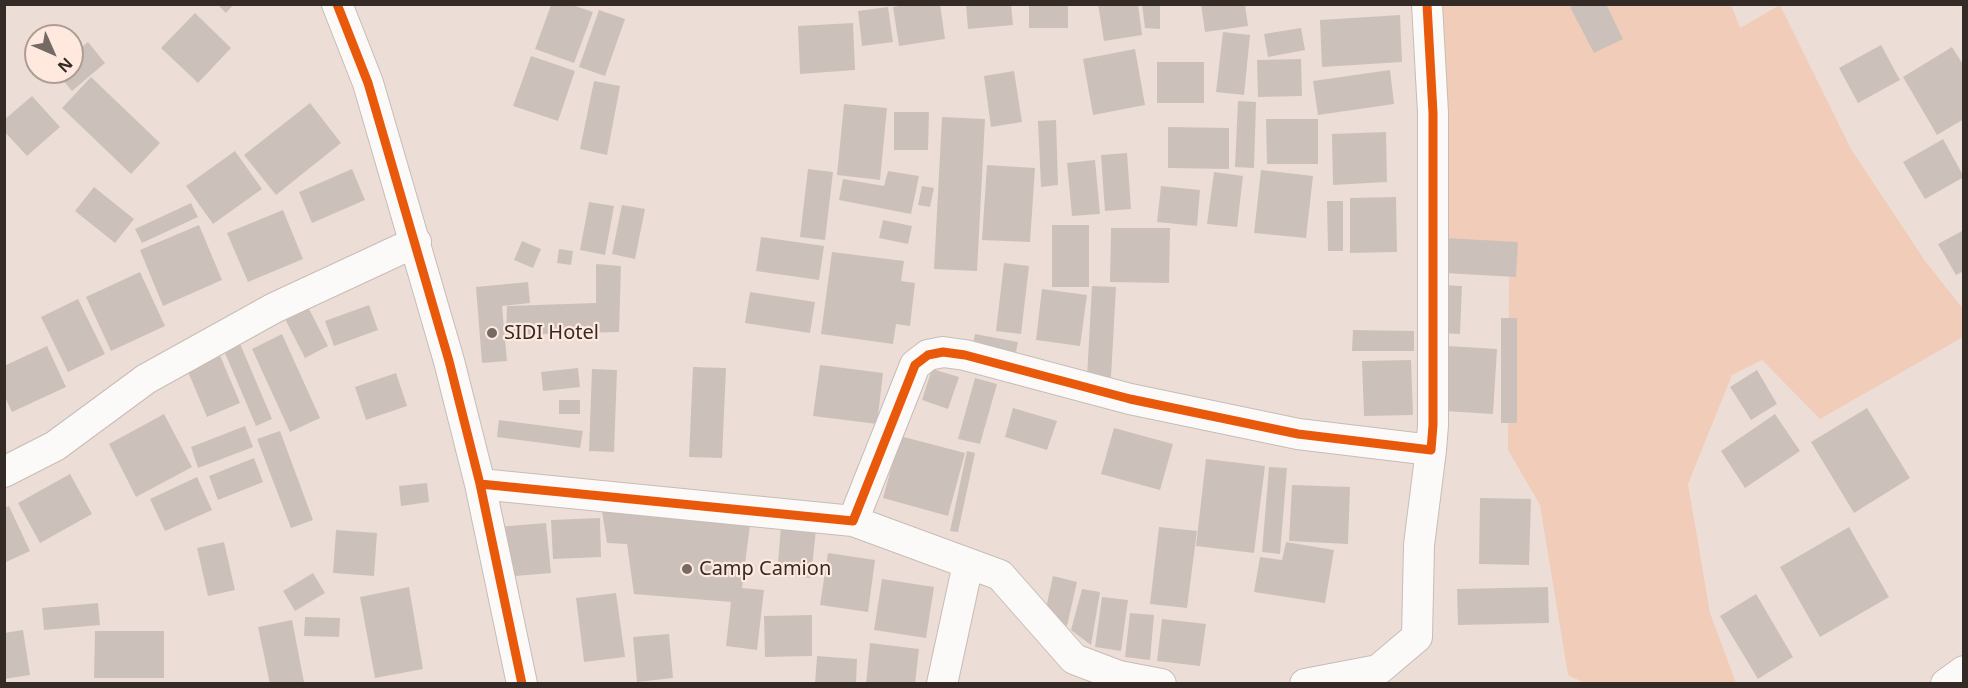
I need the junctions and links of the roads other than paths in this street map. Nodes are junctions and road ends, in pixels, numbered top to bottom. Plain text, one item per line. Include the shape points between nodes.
1 (338, 4) edge
2 (1427, 4) edge
3 (416, 242) junction
4 (1431, 450) junction
5 (4, 472) edge
6 (480, 484) junction
7 (853, 521) junction
8 (968, 564) junction
9 (1964, 670) edge
10 (1313, 683) edge
11 (522, 684) edge
12 (942, 684) edge
13 (1161, 684) edge
14 (1305, 684) edge
15 (1946, 684) edge

1 - 3 street via 368,83
2 - 4 street via 1433,112
3 - 5 street via 274,308 146,379 55,446
3 - 6 street
4 - 7 street via 1298,434 1130,399 943,352 928,355 915,365
4 - 10 street via 1419,545 1417,637 1378,670
6 - 7 street
6 - 11 street
7 - 8 street
8 - 12 street
8 - 13 street via 1000,575 1074,659 1119,676
9 - 15 street
10 - 14 street

